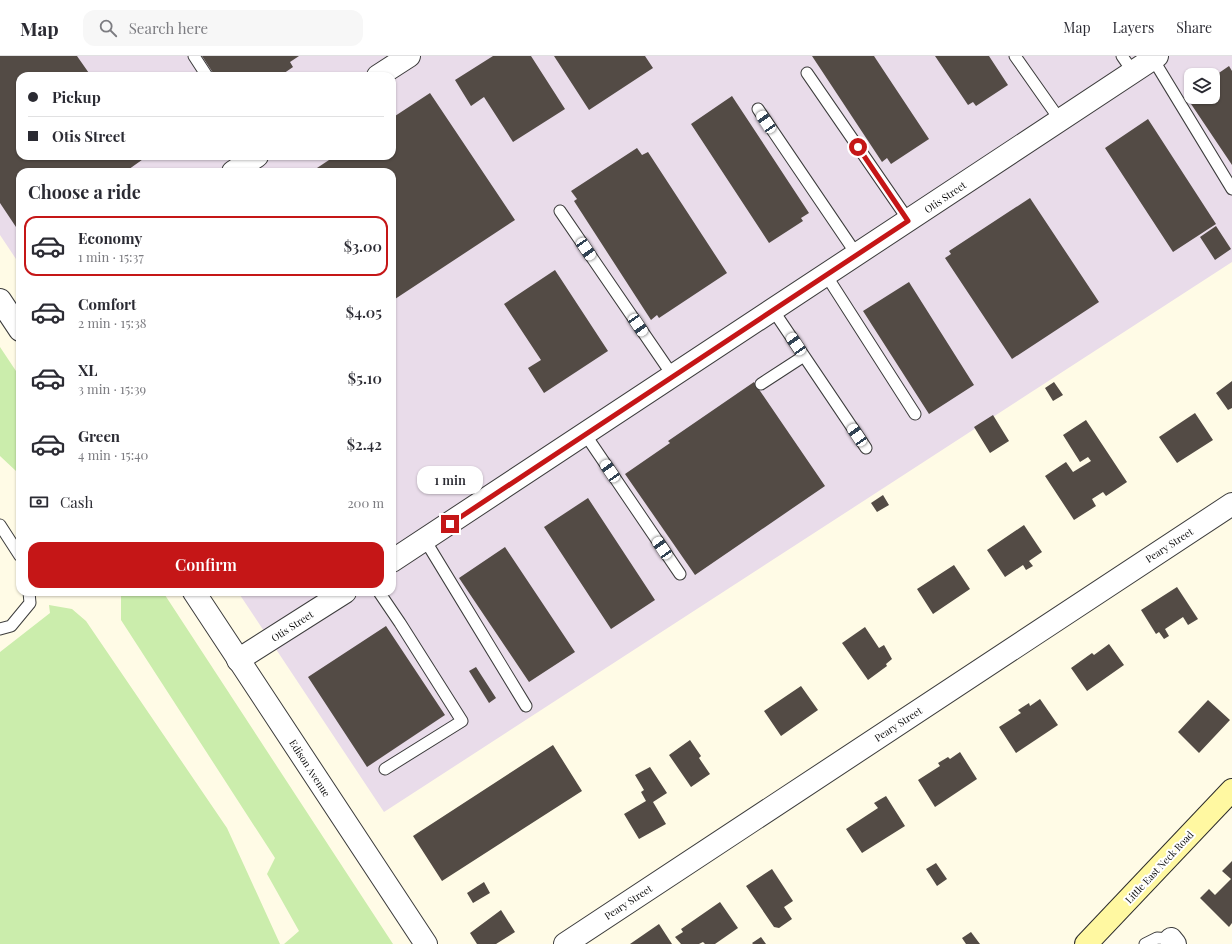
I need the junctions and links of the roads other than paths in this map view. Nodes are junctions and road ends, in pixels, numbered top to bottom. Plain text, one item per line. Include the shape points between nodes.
1 (194, 56) edge
2 (1015, 56) edge
3 (407, 57) edge
4 (1155, 57) edge
5 (1127, 64) edge
6 (204, 72) edge
7 (384, 72) edge
8 (807, 74) dead end
9 (758, 110) dead end
10 (1060, 120) junction
11 (251, 160) edge
12 (239, 168) edge
13 (1232, 189) edge
14 (560, 211) dead end
15 (908, 221) junction
16 (857, 255) junction
17 (826, 275) junction
18 (773, 310) junction
19 (804, 356) junction
20 (673, 376) junction
21 (761, 384) dead end
22 (916, 414) dead end
23 (585, 434) junction
24 (866, 448) dead end
25 (1232, 504) edge
26 (0, 525) edge
27 (425, 540) junction
28 (16, 550) edge
29 (396, 558) edge
30 (680, 574) dead end
31 (29, 596) edge
32 (197, 596) edge
33 (339, 596) edge
34 (382, 596) edge
35 (0, 629) edge
36 (238, 660) junction
37 (526, 706) dead end
38 (385, 768) dead end
39 (1232, 790) edge
40 (1173, 942) edge
41 (426, 944) edge
42 (565, 944) edge
43 (1086, 944) edge
44 (1145, 944) edge

1 - 6 lane
2 - 10 lane
3 - 7 street
4 - 5 street, Otis Street
4 - 13 lane
5 - 10 street, Otis Street
8 - 15 lane
9 - 16 lane
10 - 15 street, Otis Street
11 - 12 street
14 - 20 lane
15 - 16 street, Otis Street
16 - 17 street, Otis Street
17 - 18 street, Otis Street
17 - 22 lane
18 - 19 lane
18 - 20 street, Otis Street
19 - 21 lane
19 - 24 lane
20 - 23 street, Otis Street
23 - 27 street, Otis Street
23 - 30 lane
25 - 42 street, Peary Street
26 - 28 lane
27 - 29 street, Otis Street
27 - 37 lane
31 - 35 lane via 30,603 11,626
32 - 36 street, Edison Avenue
33 - 36 street, Otis Street
34 - 38 lane via 462,721
36 - 41 street, Edison Avenue
39 - 43 main road, Little East Neck Road
40 - 44 lane via 1157,938

